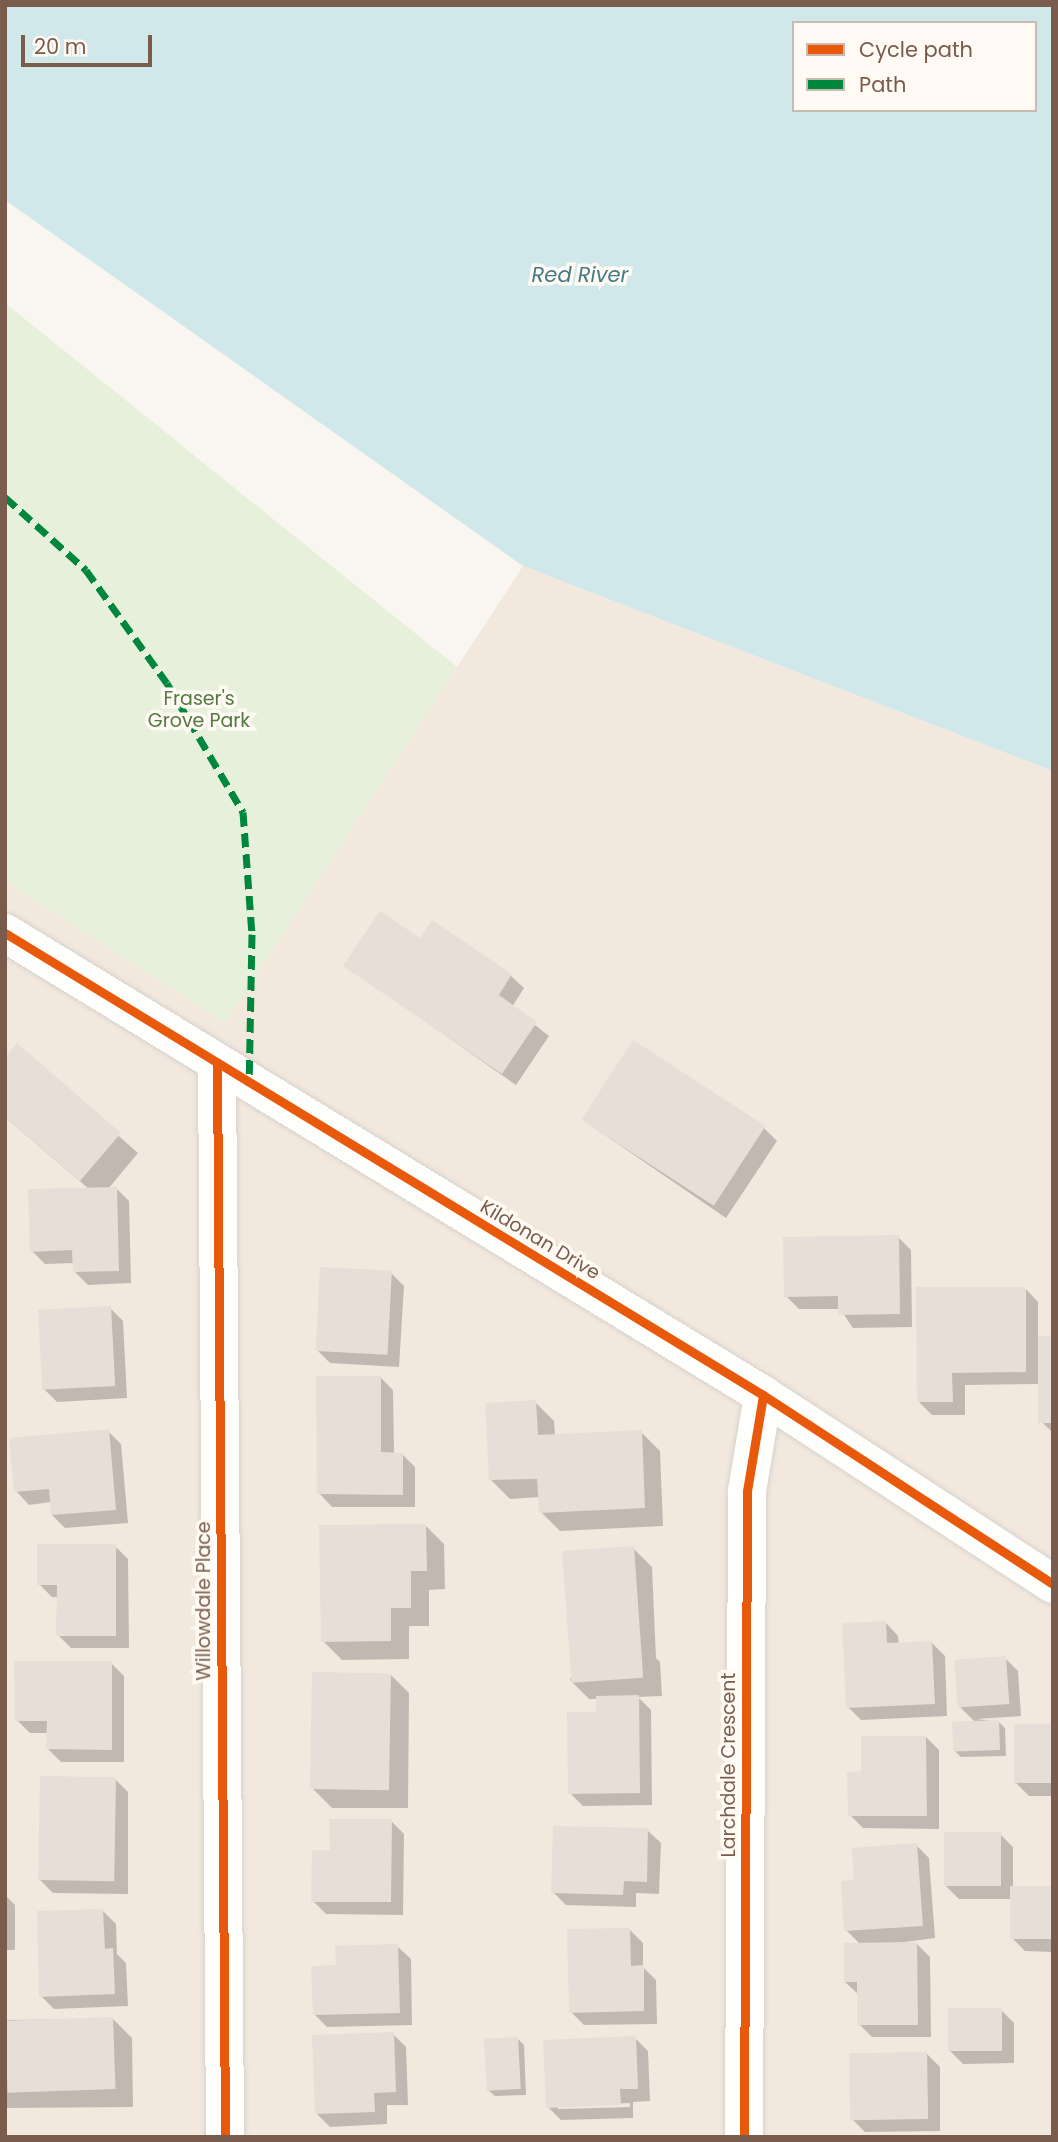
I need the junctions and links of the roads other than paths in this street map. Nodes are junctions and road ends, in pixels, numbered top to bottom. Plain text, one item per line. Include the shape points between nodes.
1 (5, 933) edge
2 (217, 1065) junction
3 (764, 1395) junction
4 (1053, 1584) edge
5 (226, 2137) edge
6 (744, 2137) edge

1 - 2 street, Kildonan Drive
2 - 3 street, Kildonan Drive
2 - 5 street, Willowdale Place
3 - 4 street, Kildonan Drive
3 - 6 street, Larchdale Crescent via 747,1490

